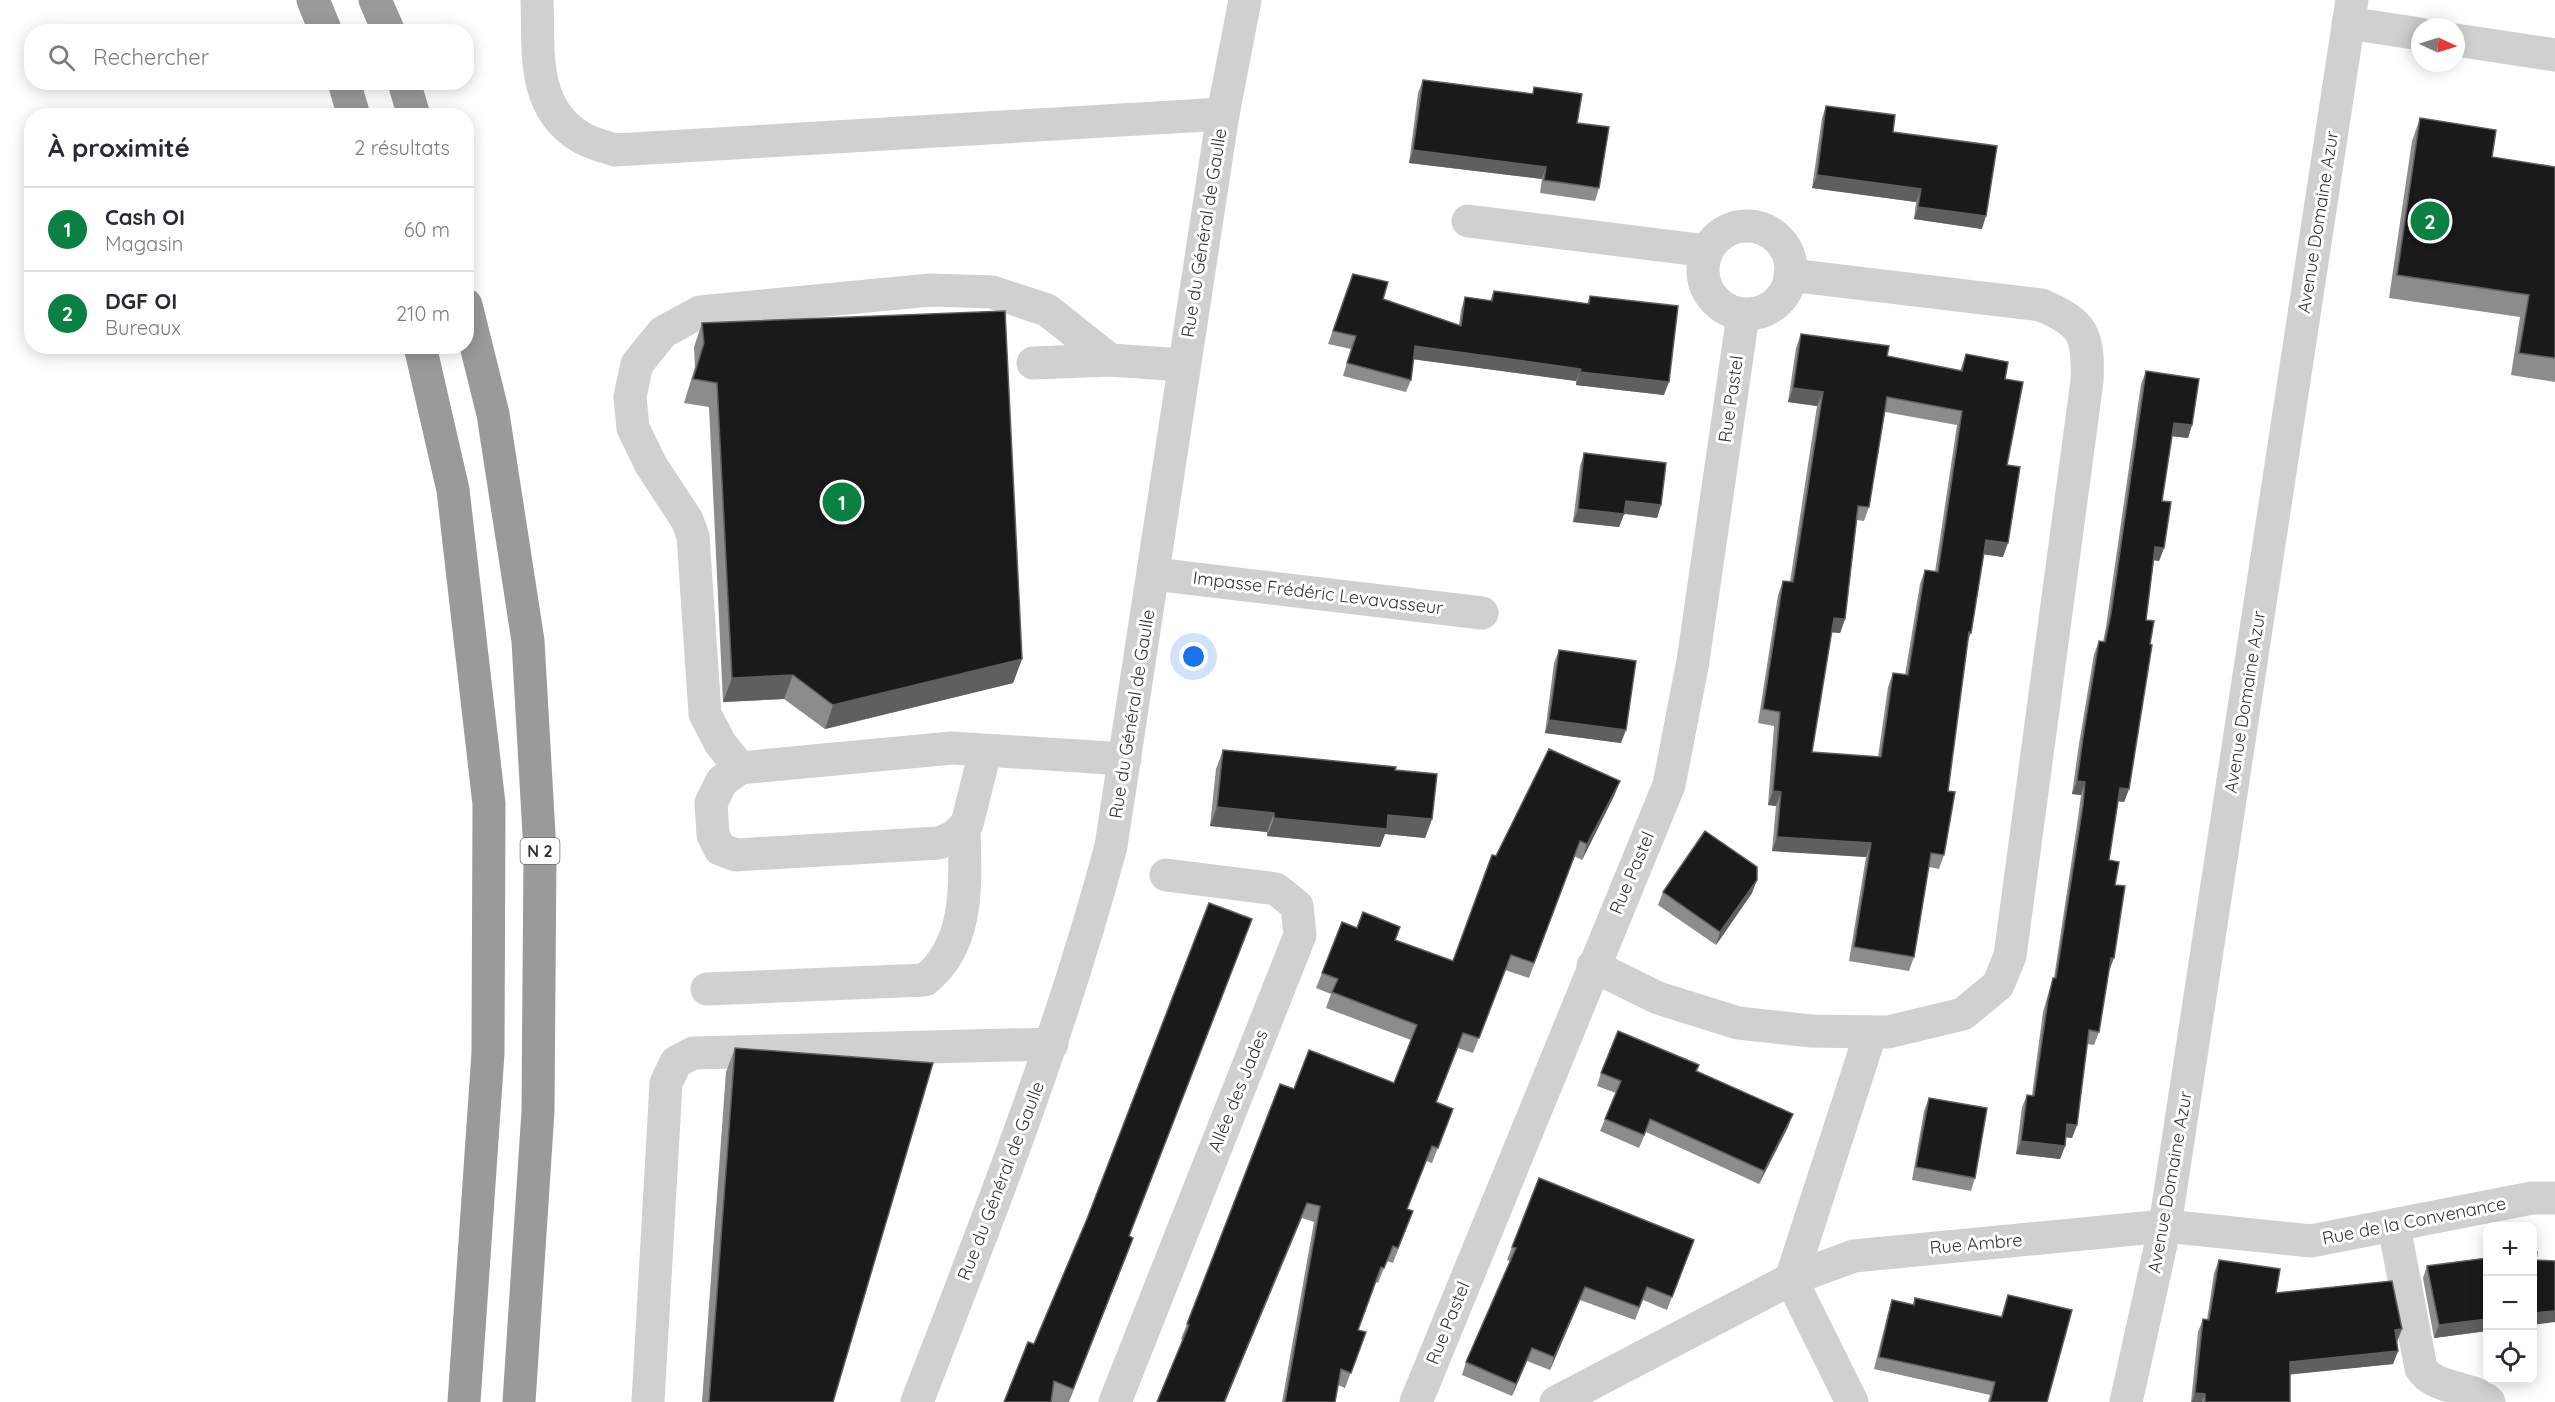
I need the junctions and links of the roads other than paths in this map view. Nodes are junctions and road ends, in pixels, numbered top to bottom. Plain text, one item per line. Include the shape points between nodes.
1 (313, 0) edge
2 (375, 0) edge
3 (537, 0) edge
4 (1245, 0) edge
5 (2350, 11) edge
6 (323, 24) edge
7 (386, 24) edge
8 (2411, 31) edge
9 (2465, 41) edge
10 (2555, 55) edge
11 (346, 90) edge
12 (406, 90) edge
13 (352, 108) edge
14 (412, 108) edge
15 (1222, 114) junction
16 (1468, 221) dead end
17 (1707, 251) junction
18 (1790, 275) junction
19 (1743, 315) junction
20 (474, 336) edge
21 (422, 354) edge
22 (1110, 360) junction
23 (1033, 363) dead end
24 (1183, 365) junction
25 (1154, 574) junction
26 (1482, 613) dead end
27 (984, 752) junction
28 (1125, 759) junction
29 (740, 768) junction
30 (964, 827) junction
31 (1166, 875) dead end
32 (1593, 966) junction
33 (706, 988) dead end
34 (1871, 1032) junction
35 (1052, 1044) junction
36 (2555, 1198) edge
37 (2165, 1226) junction
38 (2394, 1227) junction
39 (1791, 1279) junction
40 (464, 1402) edge
41 (519, 1402) edge
42 (648, 1402) edge
43 (917, 1402) edge
44 (1115, 1402) edge
45 (1416, 1402) edge
46 (1556, 1402) edge
47 (1852, 1402) edge
48 (2126, 1402) edge
49 (2489, 1402) edge

1 - 6 highway
2 - 7 highway
3 - 15 street via 539,64 550,108 581,138 615,150
4 - 15 street, Rue du Général de Gaulle
5 - 8 street
5 - 37 street, Avenue Domaine Azur
9 - 10 street
11 - 13 highway
12 - 14 highway
15 - 24 street, Rue du Général de Gaulle
16 - 17 street
17 - 18 street via 1726,231 1752,226 1777,238 1790,261
17 - 19 street via 1703,279 1708,292 1723,307
18 - 19 street via 1787,288 1774,304 1756,314
18 - 34 street via 2041,305 2079,326 2088,353 2086,393 2010,956 1998,985 1964,1014 1888,1032
19 - 32 street, Rue Pastel via 1693,661 1669,785
20 - 41 highway, N 2 via 494,414 528,641 540,852 538,1111
21 - 40 highway via 453,490 489,804 488,1053
22 - 23 street
22 - 24 street
22 - 29 street via 1047,310 992,292 930,290 700,312 663,332 637,364 630,397 633,428 693,536 705,714
24 - 25 street, Rue du Général de Gaulle
25 - 26 street, Impasse Frédéric Levavasseur
25 - 28 street, Rue du Général de Gaulle
27 - 28 street
27 - 29 street via 952,748
27 - 30 street
28 - 35 street, Rue du Général de Gaulle via 1111,846
29 - 30 street via 722,781 711,803 712,835 720,849 736,855 939,843
30 - 33 street via 965,900 955,942 940,968 925,980
31 - 44 street, Allée des Jades via 1276,889 1297,906 1300,935
32 - 34 street via 1658,998 1738,1023
32 - 45 street, Rue Pastel
34 - 39 street
35 - 42 street via 693,1053 676,1062 666,1083
35 - 43 street, Rue du Général de Gaulle
36 - 38 street, Rue de la Convenance via 2532,1198
37 - 38 street, Rue de la Convenance via 2312,1241
37 - 39 street, Rue Ambre via 1854,1256
37 - 48 street, Avenue Domaine Azur
38 - 49 street via 2424,1374
39 - 46 street, Rue Ambre
39 - 47 street

